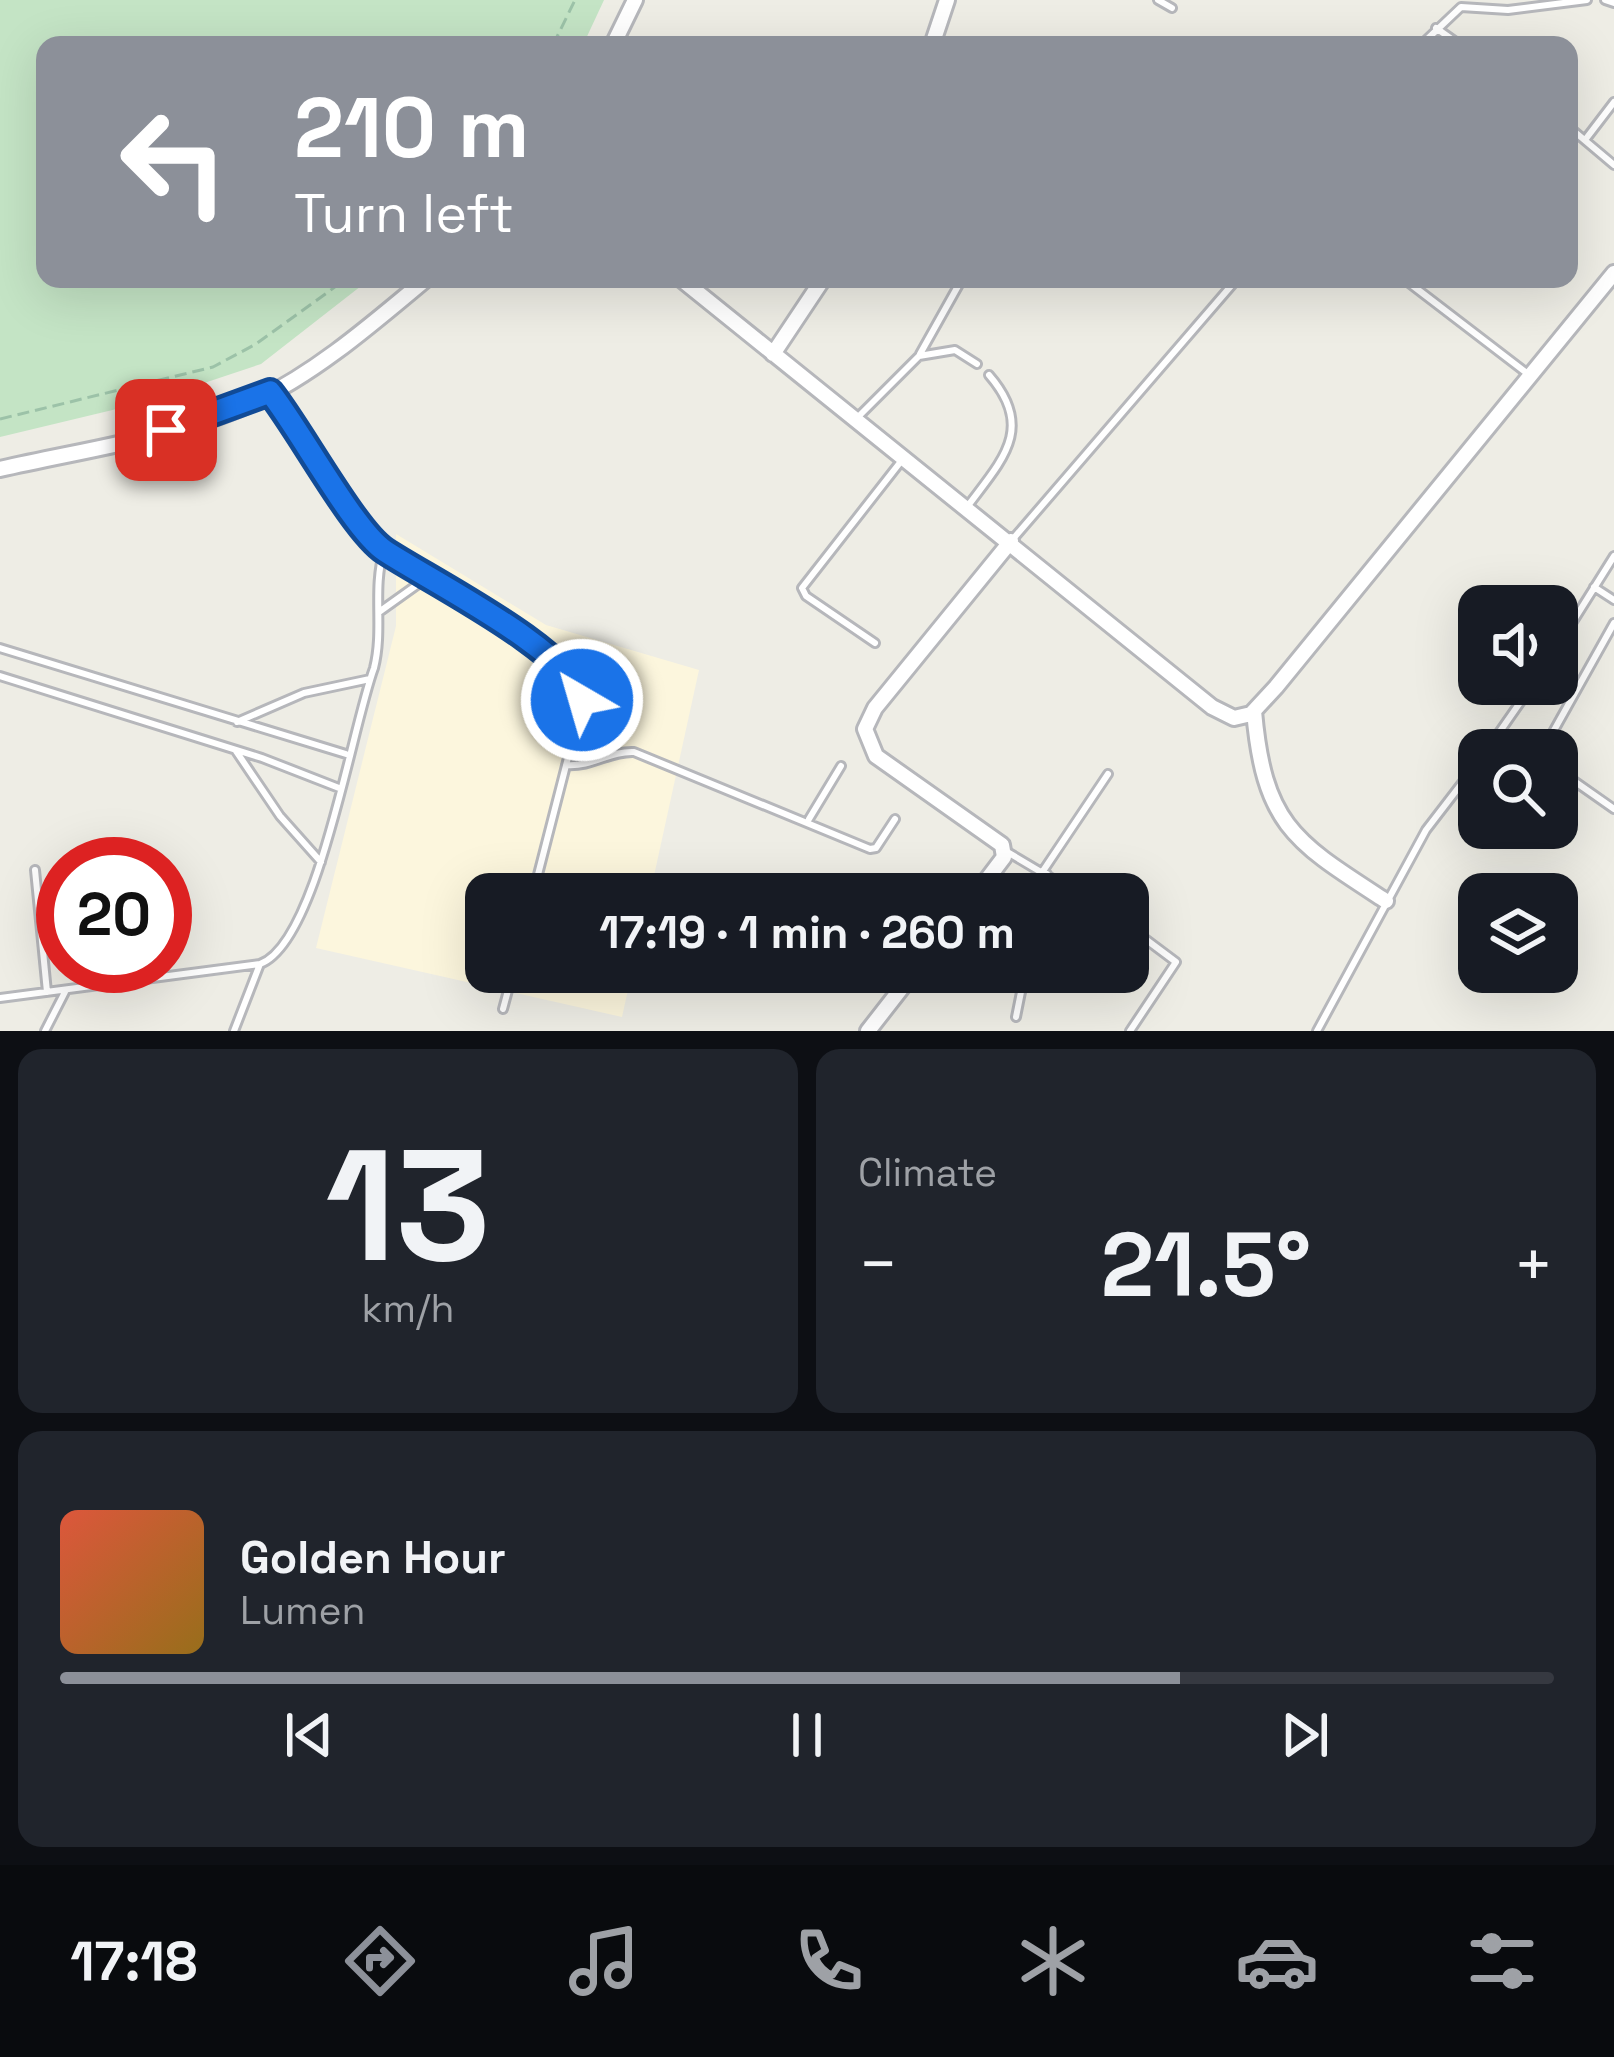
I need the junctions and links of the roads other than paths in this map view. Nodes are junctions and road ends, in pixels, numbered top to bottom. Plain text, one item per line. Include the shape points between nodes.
1 (635, 0) edge
2 (947, 0) edge
3 (1158, 0) edge
4 (1587, 0) edge
5 (1605, 0) edge
6 (1614, 3) edge
7 (1172, 8) dead end
8 (1436, 28) junction
9 (617, 36) edge
10 (935, 36) edge
11 (1429, 36) edge
12 (1447, 36) edge
13 (1614, 102) edge
14 (1578, 134) edge
15 (1585, 140) junction
16 (1614, 165) edge
17 (1614, 273) edge
18 (415, 288) edge
19 (692, 288) edge
20 (817, 288) edge
21 (957, 288) edge
22 (1229, 288) edge
23 (1416, 288) edge
24 (773, 354) junction
25 (919, 356) junction
26 (977, 364) dead end
27 (1528, 374) junction
28 (988, 375) dead end
29 (270, 392) junction
30 (856, 419) junction
31 (904, 457) junction
32 (0, 470) edge
33 (967, 507) junction
34 (1011, 541) junction
35 (384, 550) junction
36 (1614, 556) edge
37 (428, 577) junction
38 (1594, 587) junction
39 (1614, 601) edge
40 (379, 612) junction
41 (1578, 613) edge
42 (1614, 623) edge
43 (875, 643) dead end
44 (0, 648) edge
45 (0, 676) edge
46 (370, 679) junction
47 (1254, 711) junction
48 (237, 722) junction
49 (1555, 729) edge
50 (234, 749) junction
51 (348, 754) junction
52 (566, 765) junction
53 (841, 766) dead end
54 (1108, 774) dead end
55 (1578, 784) edge
56 (339, 788) junction
57 (1458, 788) edge
58 (1614, 809) edge
59 (809, 819) junction
60 (895, 819) dead end
61 (1004, 850) junction
62 (321, 862) junction
63 (35, 870) dead end
64 (538, 873) edge
65 (989, 873) edge
66 (1045, 873) joint
67 (36, 880) edge
68 (1386, 901) junction
69 (1149, 940) edge
70 (260, 964) junction
71 (192, 973) edge
72 (39, 993) edge
73 (64, 993) edge
74 (507, 993) edge
75 (898, 993) edge
76 (1021, 993) edge
77 (0, 998) edge
78 (503, 1009) dead end
79 (1016, 1017) dead end
80 (45, 1031) edge
81 (234, 1031) edge
82 (868, 1031) edge
83 (1130, 1031) edge
84 (1317, 1031) edge

1 - 9 street
2 - 10 street
3 - 7 lane
4 - 8 lane via 1461,7
5 - 6 lane
8 - 11 lane
8 - 12 lane
13 - 15 lane
14 - 15 lane
15 - 16 lane
17 - 27 street
18 - 29 street
19 - 24 street
20 - 24 street
21 - 25 lane
22 - 34 lane
23 - 27 lane
24 - 30 street
25 - 26 lane via 955,350
25 - 30 lane
27 - 47 street
28 - 33 lane via 1011,406 1011,439
29 - 32 street via 166,430
29 - 35 lane
30 - 31 street
31 - 33 street
31 - 43 lane via 802,588
33 - 34 street
34 - 47 street via 1213,707 1234,718
34 - 61 street via 865,729 876,756
35 - 37 lane
35 - 40 lane
36 - 38 lane
37 - 40 lane
37 - 52 lane via 573,675 582,700
38 - 39 lane
38 - 41 lane
40 - 46 lane
42 - 49 lane
44 - 48 lane
45 - 50 lane
46 - 48 lane via 304,693
46 - 51 lane
47 - 68 street via 1265,788 1292,833
48 - 51 lane
50 - 56 lane
50 - 62 lane
51 - 56 lane
52 - 59 lane via 634,752
52 - 64 lane
53 - 59 lane
54 - 66 lane
55 - 58 lane
56 - 62 lane
57 - 68 lane
59 - 60 lane via 872,849
61 - 65 street
61 - 66 lane
62 - 70 lane via 287,947
63 - 67 lane
68 - 84 lane
69 - 83 lane via 1176,959
70 - 71 lane
70 - 81 lane
72 - 77 lane
73 - 80 lane
74 - 78 lane
75 - 82 street
76 - 79 lane

